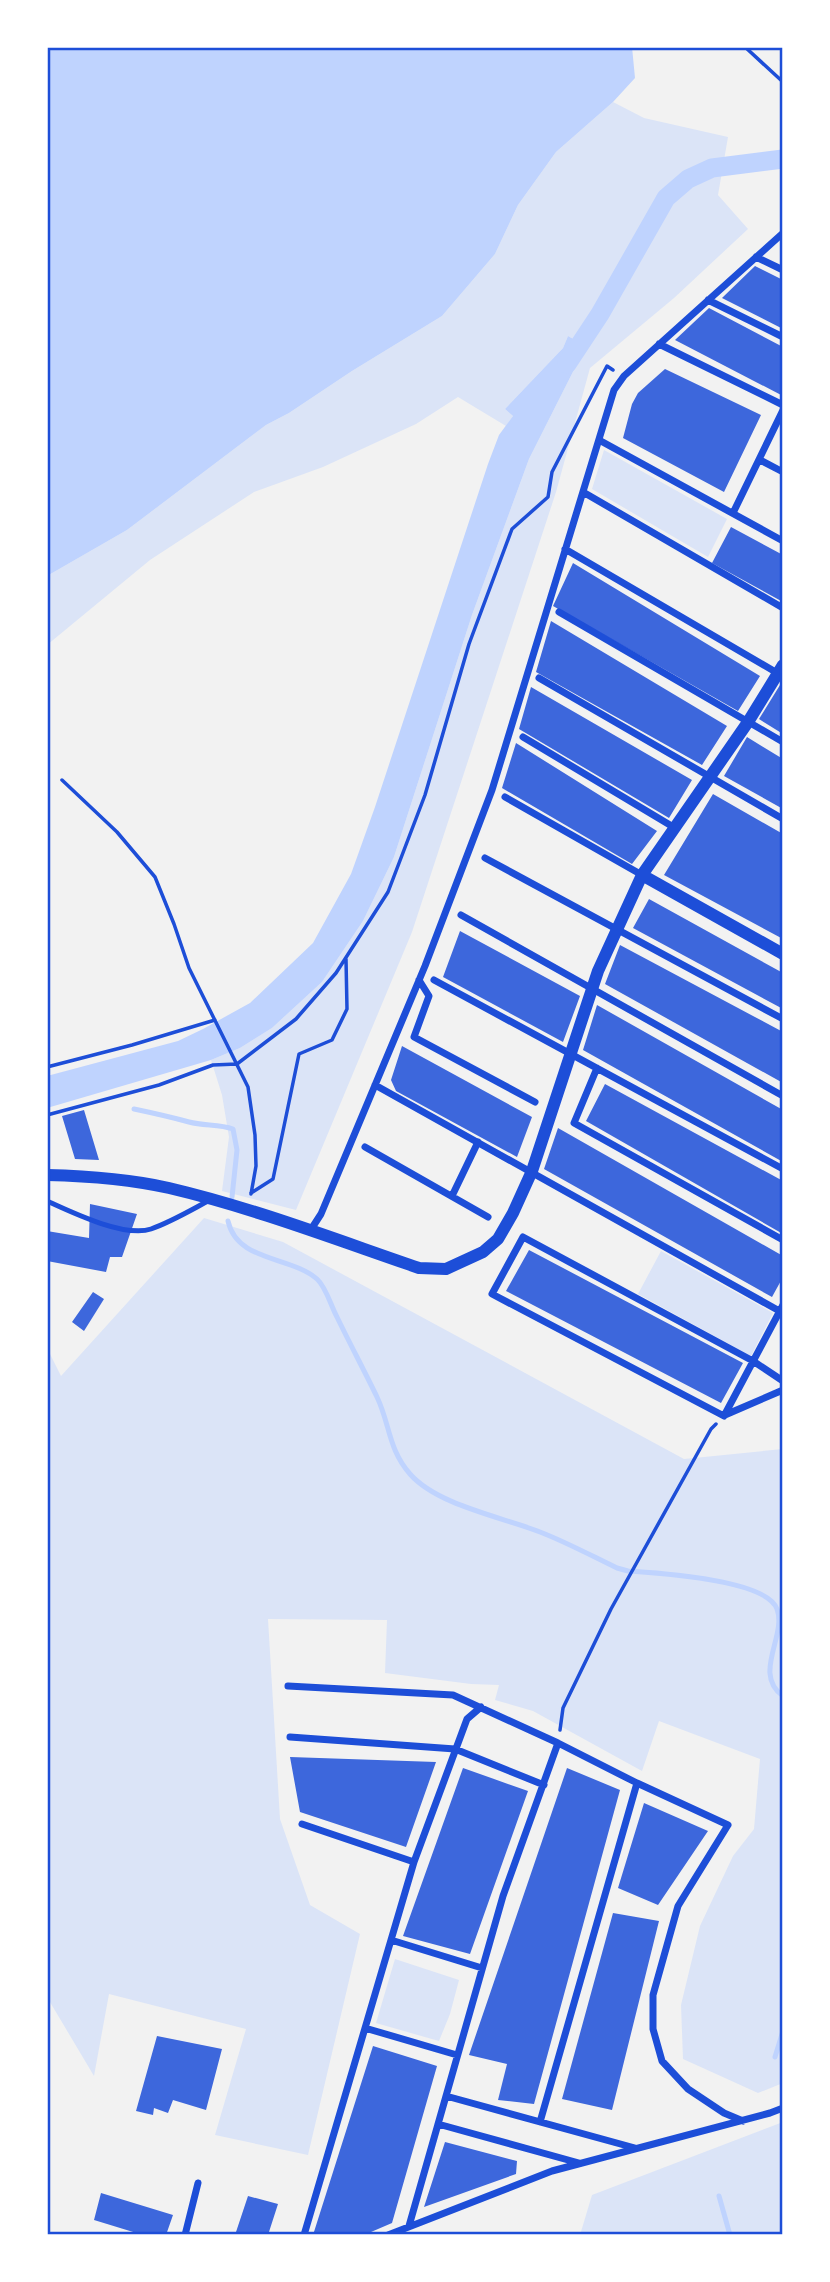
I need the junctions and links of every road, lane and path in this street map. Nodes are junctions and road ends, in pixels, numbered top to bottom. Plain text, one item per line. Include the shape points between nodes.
1 (745, 47) edge
2 (782, 82) edge
3 (783, 233) edge
4 (756, 257) junction
5 (783, 270) edge
6 (708, 300) junction
7 (783, 337) edge
8 (659, 344) junction
9 (624, 376) junction
10 (783, 408) edge
11 (599, 440) junction
12 (760, 460) junction
13 (783, 472) edge
14 (583, 492) junction
15 (733, 513) junction
16 (783, 541) edge
17 (565, 549) junction
18 (783, 608) edge
19 (559, 612) dead end
20 (781, 672) edge
21 (539, 678) dead end
22 (748, 722) junction
23 (523, 737) dead end
24 (783, 742) edge
25 (710, 777) junction
26 (62, 780) dead end
27 (505, 796) dead end
28 (783, 819) edge
29 (675, 828) junction
30 (485, 858) dead end
31 (642, 875) junction
32 (461, 915) dead end
33 (617, 930) junction
34 (783, 954) edge
35 (346, 957) junction
36 (419, 980) junction
37 (434, 980) dead end
38 (592, 989) junction
39 (783, 1019) edge
40 (215, 1020) junction
41 (570, 1054) junction
42 (237, 1064) junction
43 (47, 1067) edge
44 (597, 1068) junction
45 (375, 1085) junction
46 (783, 1096) edge
47 (535, 1102) dead end
48 (47, 1115) edge
49 (478, 1142) junction
50 (365, 1147) dead end
51 (783, 1169) edge
52 (531, 1171) junction
53 (47, 1175) edge
54 (251, 1193) junction
55 (452, 1196) junction
56 (212, 1199) junction
57 (47, 1201) edge
58 (247, 1210) junction
59 (488, 1217) dead end
60 (310, 1231) junction
61 (783, 1240) edge
62 (782, 1309) edge
63 (753, 1361) junction
64 (783, 1381) edge
65 (783, 1390) edge
66 (724, 1416) junction
67 (288, 1686) dead end
68 (481, 1707) junction
69 (290, 1737) dead end
70 (558, 1743) junction
71 (455, 1749) junction
72 (637, 1783) junction
73 (544, 1785) junction
74 (302, 1824) dead end
75 (414, 1862) junction
76 (391, 1940) junction
77 (482, 1968) junction
78 (365, 2028) junction
79 (457, 2055) junction
80 (446, 2096) junction
81 (783, 2108) edge
82 (743, 2120) junction
83 (540, 2122) junction
84 (438, 2124) junction
85 (636, 2148) junction
86 (580, 2163) junction
87 (198, 2183) dead end
88 (410, 2226) junction
89 (185, 2235) edge
90 (303, 2235) edge
91 (388, 2235) edge

1 - 2 path
3 - 4 street
4 - 5 street
4 - 6 street
6 - 7 street
6 - 8 street
8 - 9 street
8 - 10 street
9 - 11 street via 614,390
9 - 35 path via 607,366 552,472 548,497 512,529 469,644 425,795 388,892
10 - 12 street
11 - 14 street
11 - 15 street
12 - 13 street
12 - 15 street
14 - 17 street
14 - 18 street
15 - 16 street
17 - 20 street
17 - 36 street via 492,790
19 - 22 street
20 - 22 street
21 - 25 street
22 - 24 street
22 - 25 street
23 - 29 street
25 - 28 street
25 - 29 street
26 - 40 path via 117,832 155,877 189,968
27 - 31 street
29 - 31 street
30 - 33 street
31 - 33 street
31 - 34 street
32 - 38 street
33 - 38 street
33 - 39 street
35 - 42 path via 296,1019
35 - 54 path via 347,1009 332,1040 299,1054 273,1179
36 - 45 street
36 - 47 street via 429,996 414,1037
37 - 41 street
38 - 41 street
38 - 46 street
40 - 42 path
40 - 43 path
41 - 44 street
41 - 52 street
42 - 48 path via 213,1065 159,1085
42 - 54 path via 248,1087 255,1135
44 - 51 street
44 - 61 street via 574,1123
45 - 49 street
45 - 60 street
49 - 52 street
49 - 55 street
50 - 55 street
52 - 60 street via 498,1239 483,1252 446,1269 419,1268
52 - 62 street
53 - 56 street via 130,1181
54 - 58 path
55 - 59 street
56 - 57 lane via 149,1230 122,1229
56 - 58 street
58 - 60 street
62 - 63 street
63 - 64 street
63 - 66 street
63 - 66 street via 523,1237 492,1294
65 - 66 street
66 - 70 path via 711,1429 611,1609 563,1708
67 - 68 street via 453,1695
68 - 70 street
68 - 71 street via 467,1719
69 - 71 street
70 - 72 street
70 - 73 street
71 - 73 street
71 - 75 street
72 - 82 street via 728,1825 678,1906 653,1995 653,2029 662,2061 688,2089
72 - 83 street
73 - 77 street
74 - 75 street
75 - 76 street
76 - 77 street
76 - 78 street
77 - 79 street
78 - 79 street
78 - 90 street
79 - 80 street
80 - 83 street
80 - 84 street
81 - 82 street
82 - 85 street
83 - 85 street
84 - 86 street
84 - 88 street
85 - 86 street
86 - 88 street
87 - 89 street
88 - 91 street

